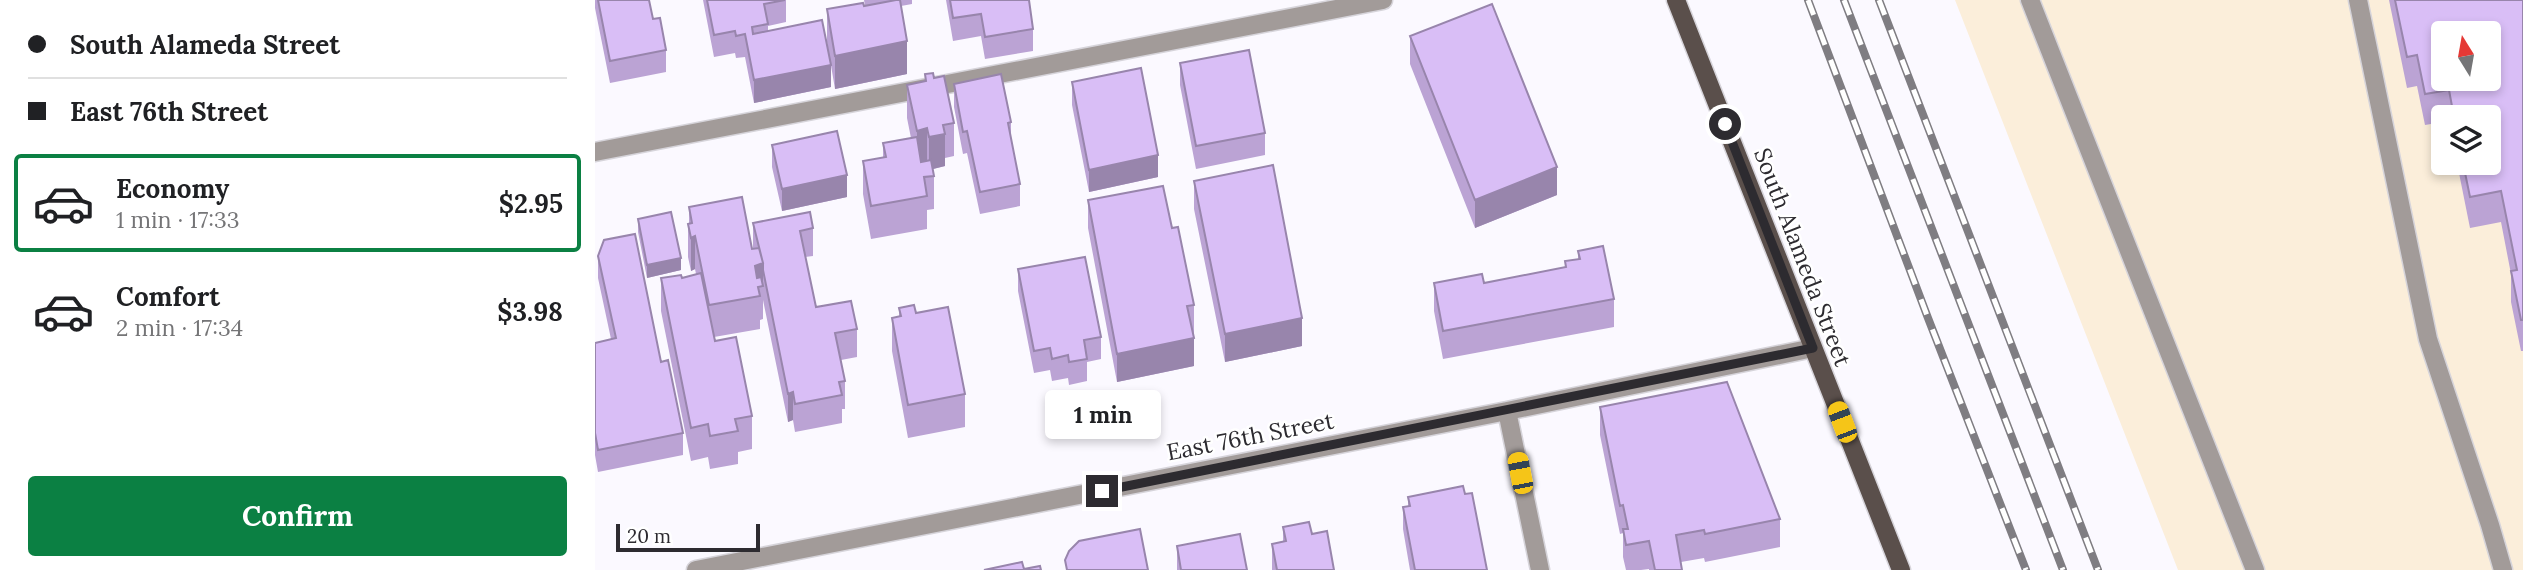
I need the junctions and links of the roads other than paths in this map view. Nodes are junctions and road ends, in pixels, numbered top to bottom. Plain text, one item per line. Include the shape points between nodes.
1 (1383, 0) edge
2 (1676, 0) edge
3 (2031, 0) edge
4 (2358, 0) edge
5 (595, 152) edge
6 (1813, 348) junction
7 (1507, 411) junction
8 (696, 570) edge
9 (1540, 570) edge
10 (1901, 570) edge
11 (2255, 570) edge
12 (2503, 570) edge

1 - 5 street
2 - 6 main road, South Alameda Street
3 - 11 street
4 - 12 street via 2428,339
6 - 7 street, East 76th Street
6 - 10 main road, South Alameda Street
7 - 8 street, East 76th Street
7 - 9 street

